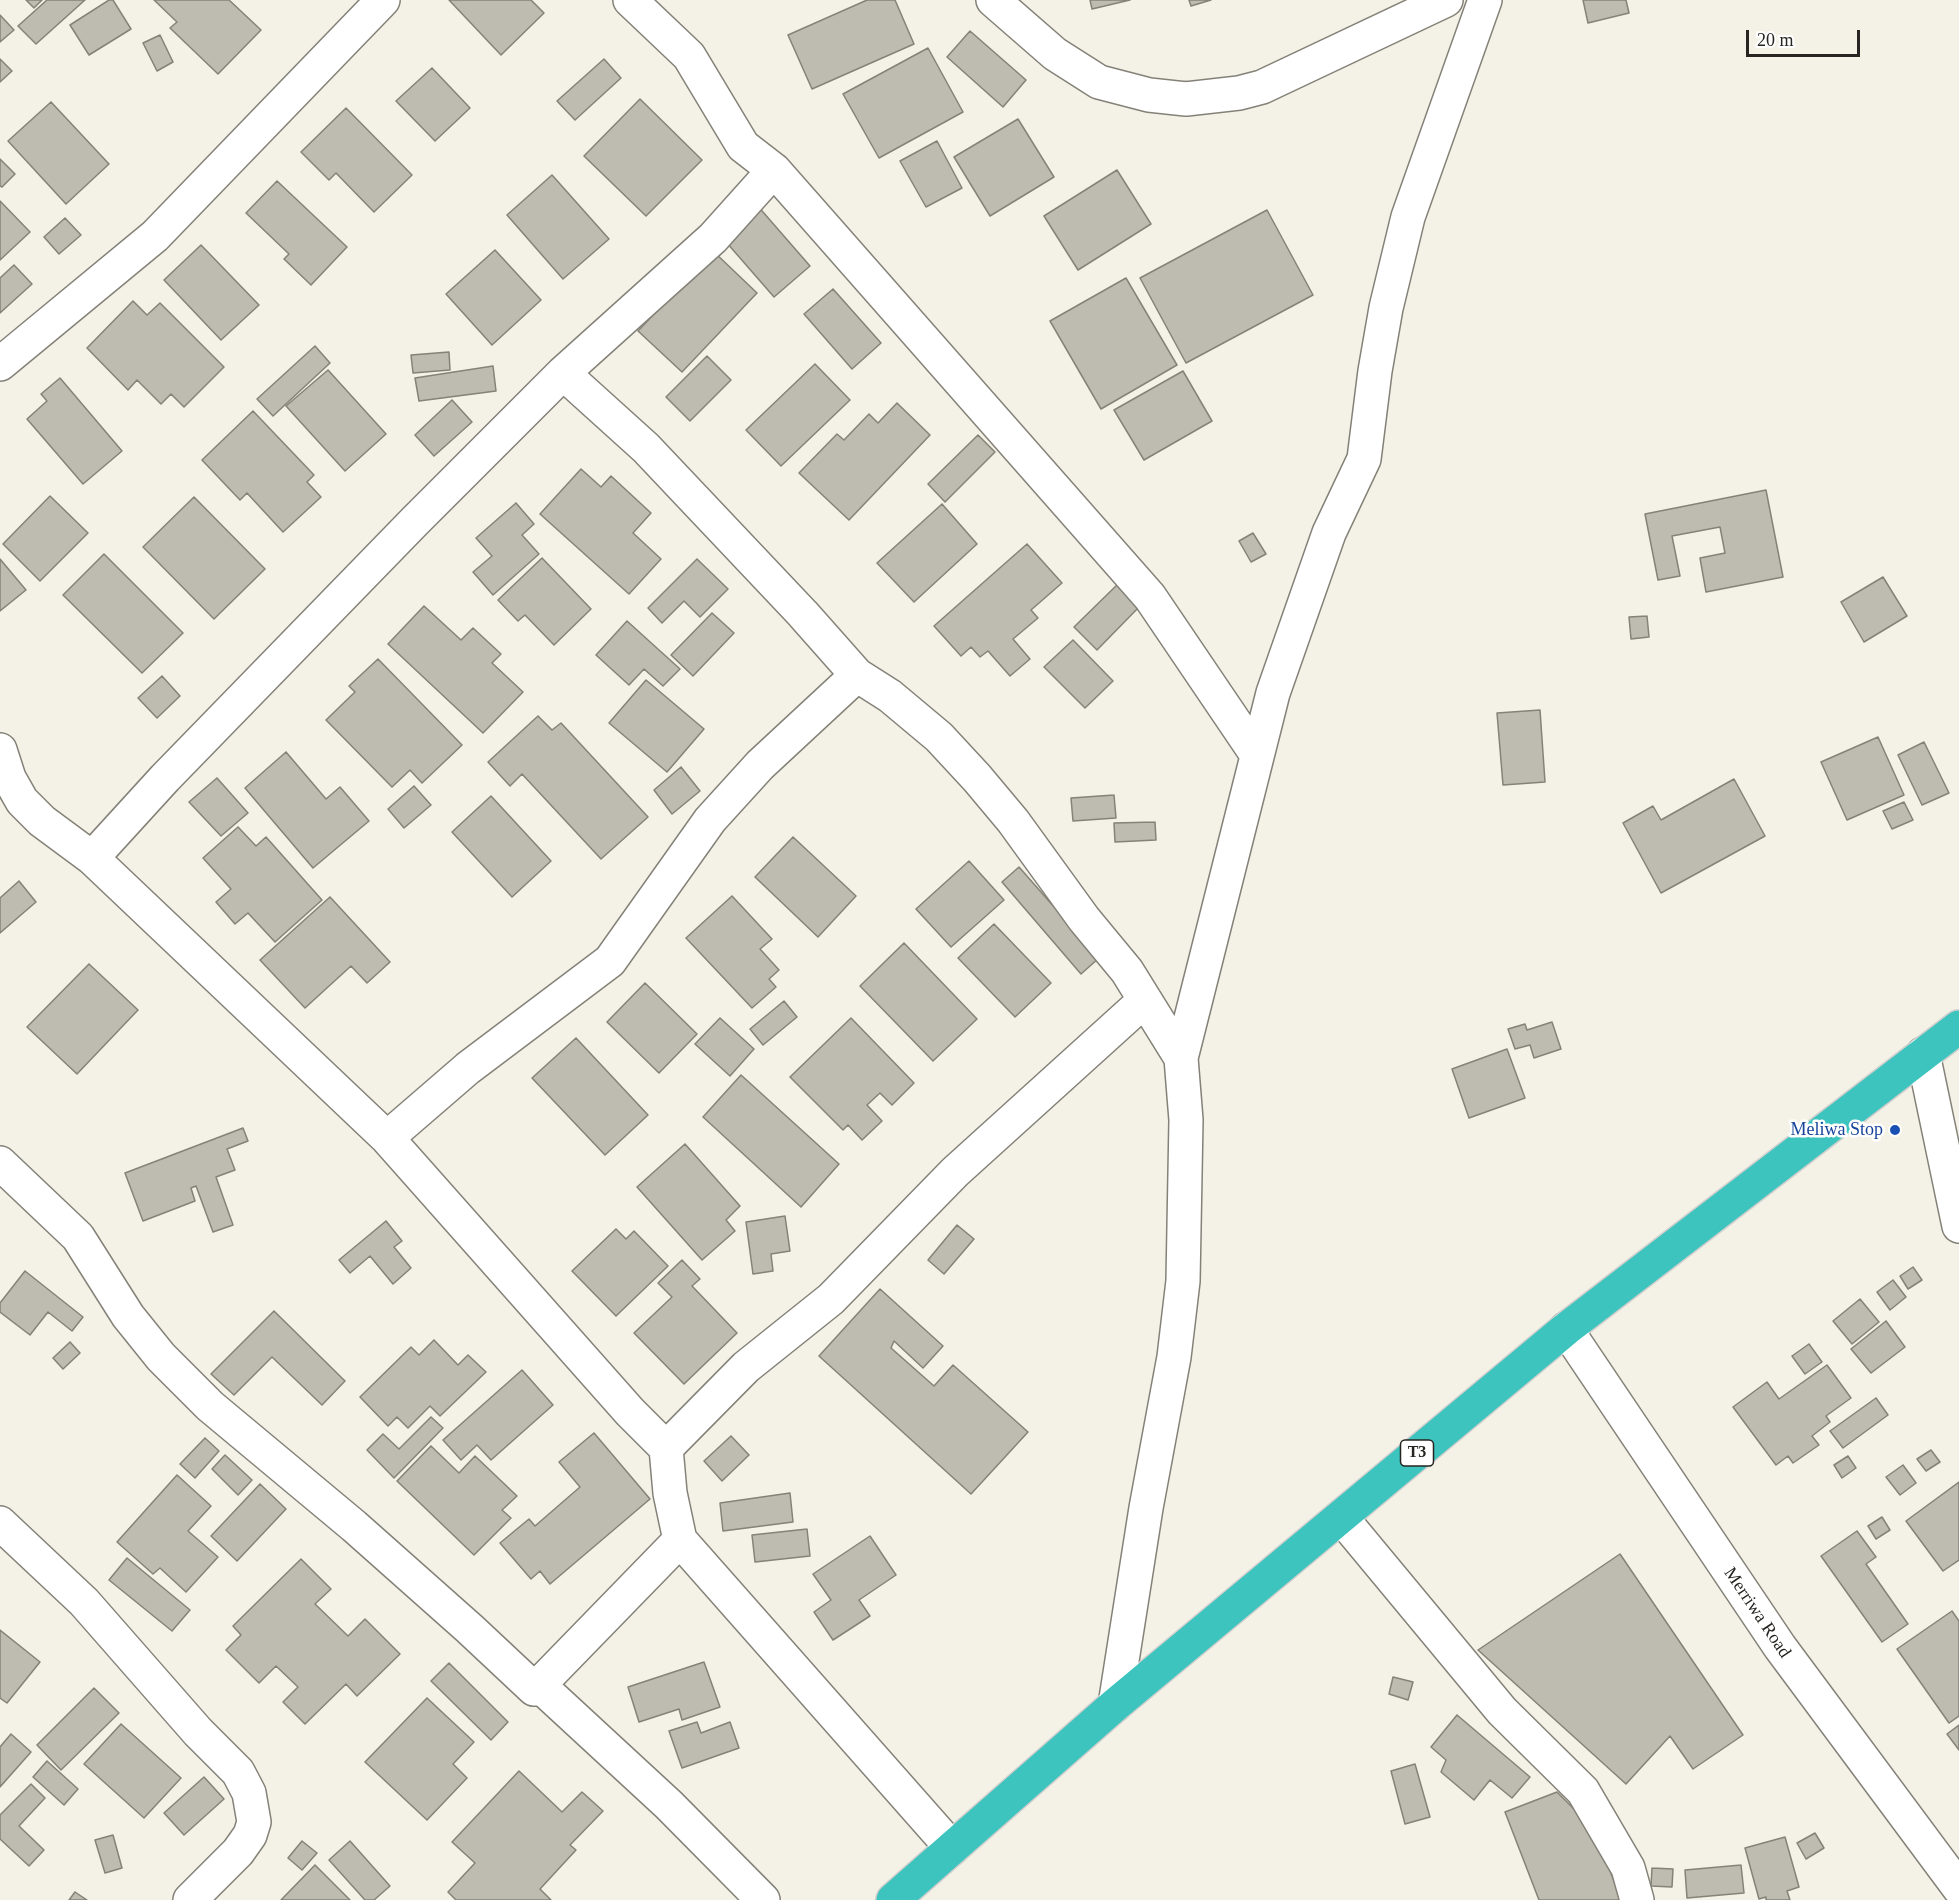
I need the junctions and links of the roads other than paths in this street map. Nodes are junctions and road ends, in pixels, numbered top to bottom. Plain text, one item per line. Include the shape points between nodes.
1 (382, 0) edge
2 (630, 0) edge
3 (993, 0) edge
4 (1446, 0) edge
5 (1485, 0) edge
6 (774, 170) junction
7 (0, 363) edge
8 (563, 373) junction
9 (857, 675) junction
10 (0, 750) edge
11 (1257, 755) junction
12 (92, 858) junction
13 (1145, 1000) junction
14 (1959, 1027) edge
15 (1923, 1054) junction
16 (1181, 1058) junction
17 (387, 1138) junction
18 (0, 1163) edge
19 (1959, 1226) edge
20 (1566, 1329) junction
21 (666, 1448) junction
22 (1341, 1516) junction
23 (0, 1523) edge
24 (680, 1540) junction
25 (539, 1685) junction
26 (1115, 1705) junction
27 (952, 1848) junction
28 (1959, 1888) edge
29 (190, 1900) edge
30 (763, 1900) edge
31 (893, 1900) edge
32 (1637, 1900) edge

1 - 7 street via 154,236
2 - 6 street via 689,56 743,146
3 - 4 street via 1055,54 1099,82 1149,95 1186,99 1262,87
5 - 11 street via 1408,218 1386,308 1364,459 1329,533 1273,693
6 - 8 street via 713,238
6 - 11 street via 1150,597
8 - 9 street via 646,448
8 - 12 street via 415,520
9 - 13 street via 890,696 939,737 977,778 1127,971
9 - 17 street via 760,765 710,820 610,961 468,1068
10 - 12 street via 22,801
11 - 16 street
12 - 17 street
13 - 16 street
13 - 21 street via 955,1172 831,1299 746,1367
14 - 15 highway, T3
15 - 19 street
15 - 20 highway, T3
16 - 26 street via 1186,1120 1183,1281 1173,1367
17 - 21 street
18 - 25 street via 78,1237 128,1316 161,1357 210,1406 363,1534 534,1689
20 - 22 highway, T3
20 - 28 street, Merriwa Road via 1780,1647
21 - 24 street
22 - 26 highway, T3
22 - 32 street via 1502,1711 1583,1791 1628,1868
23 - 29 street via 84,1602 238,1772 249,1793 254,1822 250,1834 238,1852
24 - 25 street
24 - 27 street
25 - 30 street via 669,1805
26 - 27 highway, T3
27 - 31 highway, T3

